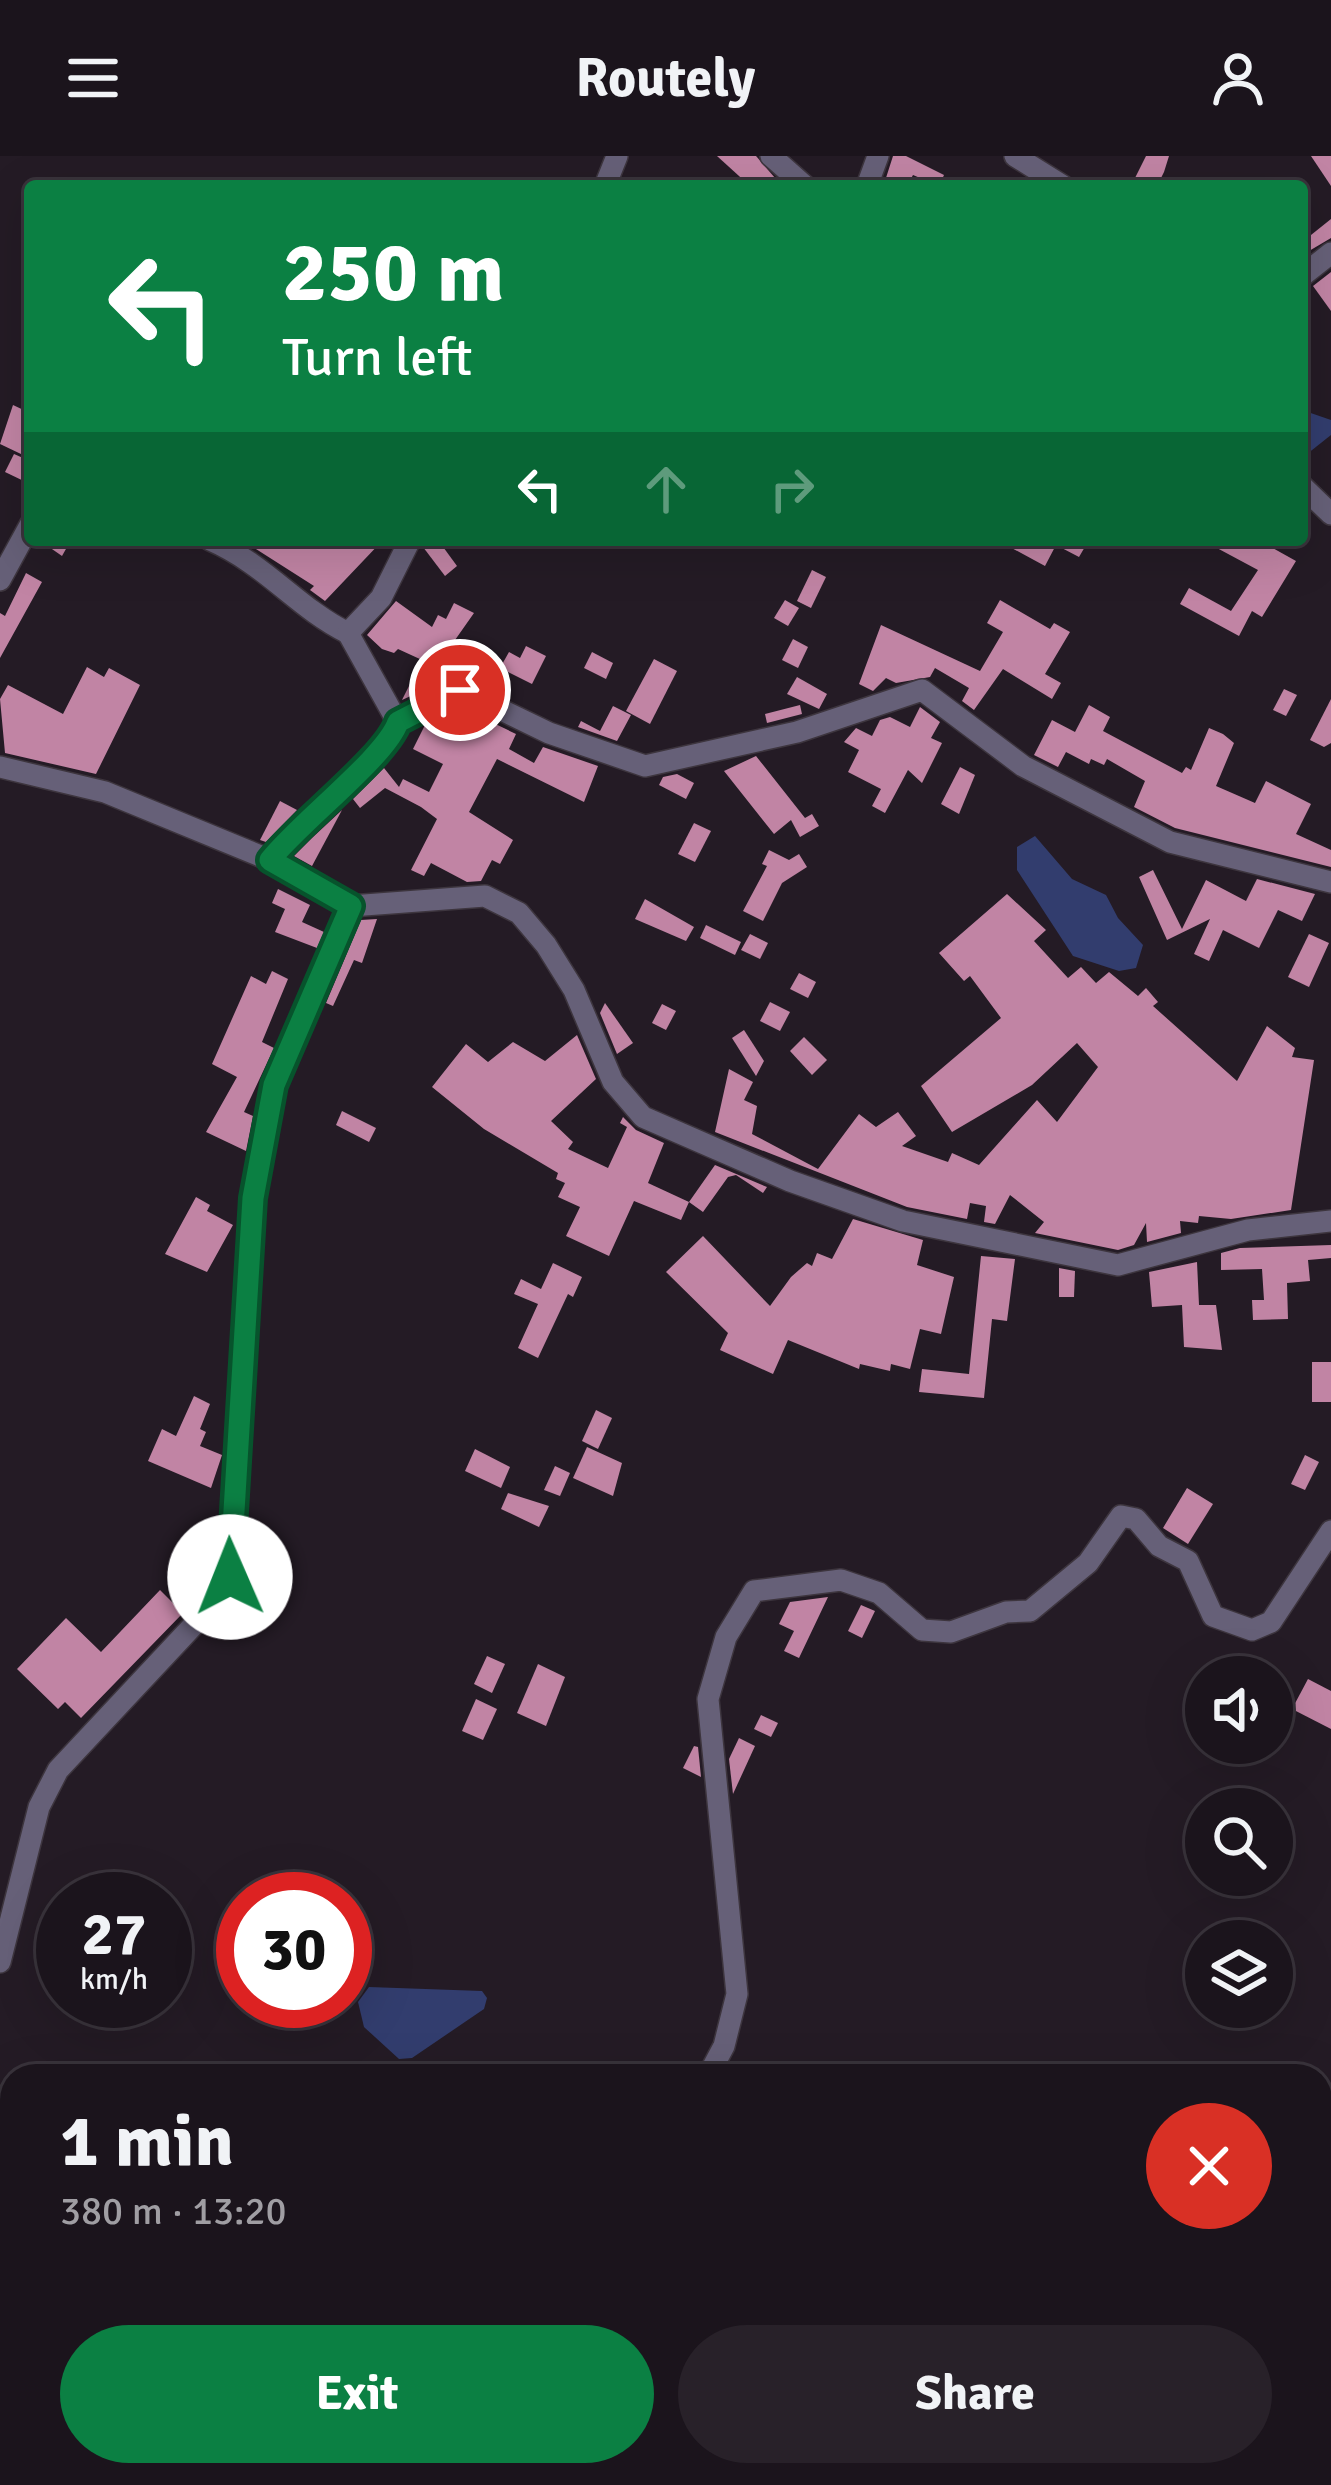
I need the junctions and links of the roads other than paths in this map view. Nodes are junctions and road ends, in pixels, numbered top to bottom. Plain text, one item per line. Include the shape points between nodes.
1 (771, 156) edge
2 (1016, 156) edge
3 (798, 180) edge
4 (1054, 180) edge
5 (1308, 493) edge
6 (1331, 514) edge
7 (24, 536) edge
8 (224, 546) edge
9 (407, 546) edge
10 (0, 580) edge
11 (348, 633) junction
12 (398, 722) junction
13 (0, 767) edge
14 (270, 860) junction
15 (1331, 882) edge
16 (351, 906) junction
17 (1331, 1221) edge
18 (1331, 1531) edge
19 (0, 1962) edge
20 (714, 2064) edge

1 - 3 street
2 - 4 street
5 - 6 street
7 - 10 street
8 - 11 street via 252,558
9 - 11 street via 381,598
11 - 12 street
12 - 14 street via 391,743
12 - 15 street via 460,690 645,766 797,731 922,690 1024,766 1170,842
13 - 14 street via 105,792
14 - 16 street
16 - 17 street via 485,896 519,913 574,990 613,1082 643,1117 903,1221 1118,1265 1248,1230
16 - 19 street via 274,1085 253,1198 230,1577 58,1770 39,1807
18 - 20 street via 1271,1622 1252,1630 1213,1616 1189,1562 1121,1516 1088,1563 1030,1612 951,1632 922,1630 879,1593 841,1580 754,1591 726,1637 708,1699 737,1994

